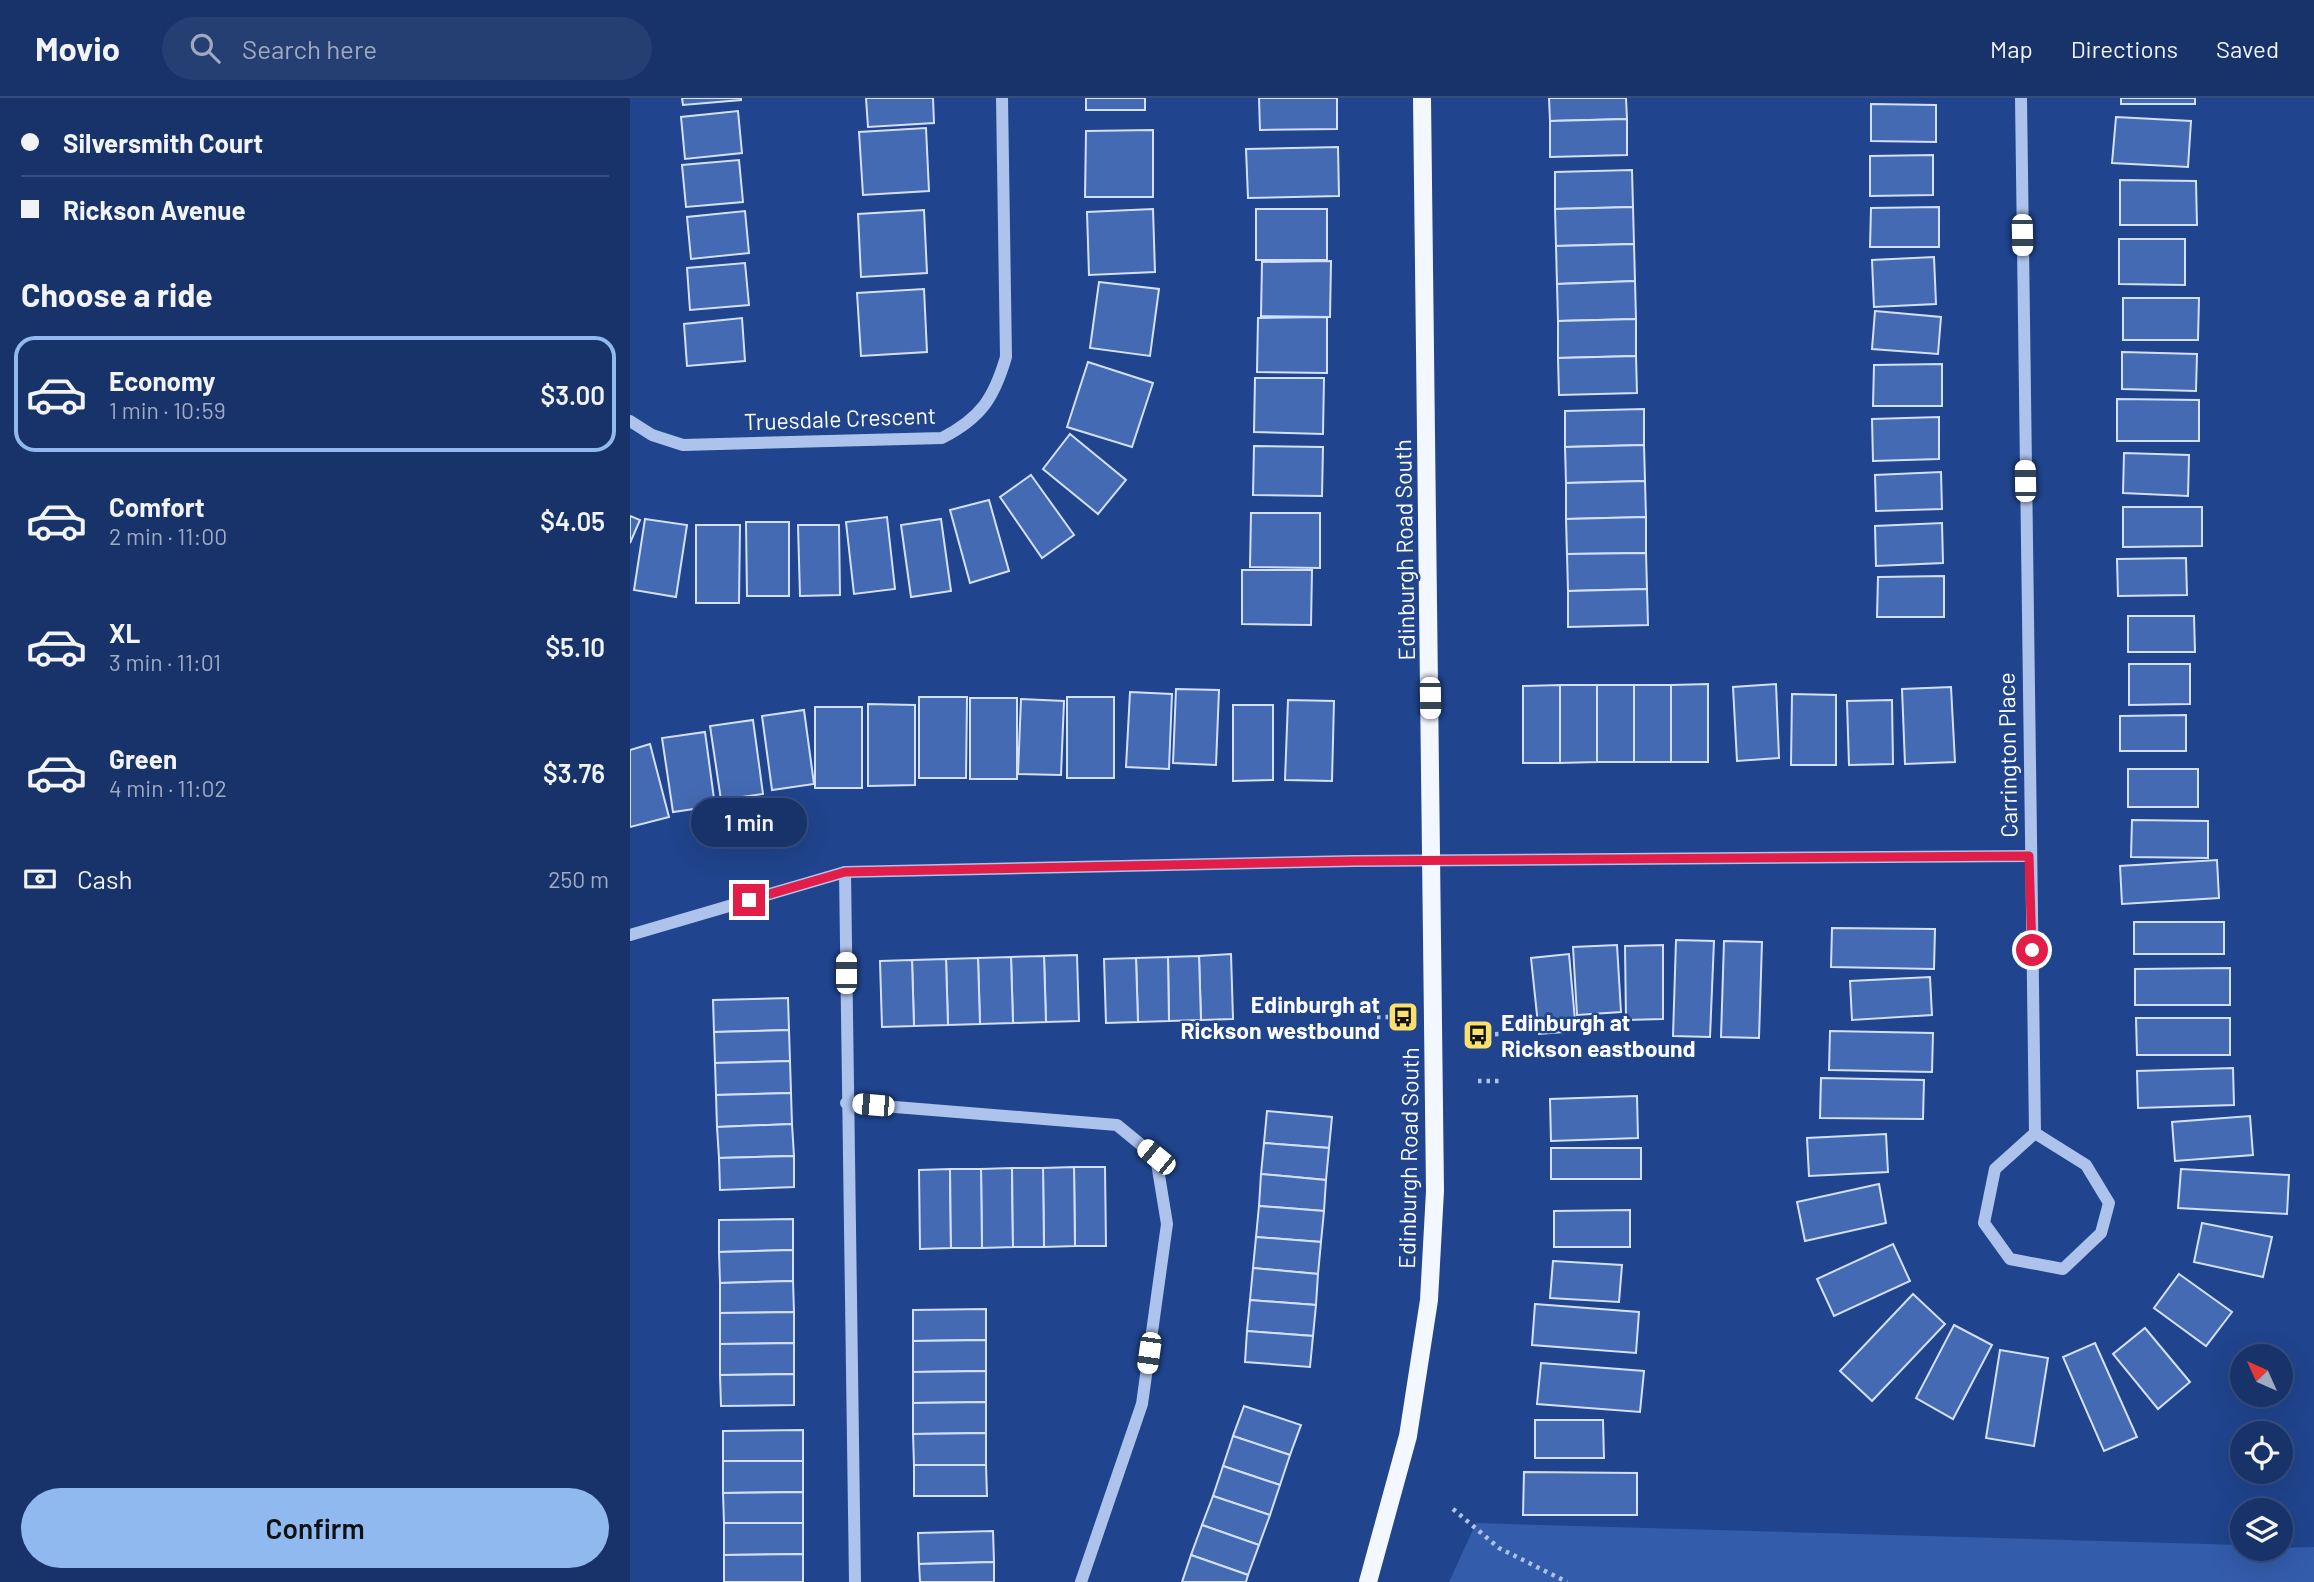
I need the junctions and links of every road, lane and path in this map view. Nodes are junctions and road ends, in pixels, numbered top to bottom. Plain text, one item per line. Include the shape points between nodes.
1 (1002, 98) edge
2 (1422, 98) edge
3 (2021, 98) edge
4 (630, 421) edge
5 (2029, 856) junction
6 (1432, 861) junction
7 (845, 872) junction
8 (630, 935) edge
9 (1377, 1017) dead end
10 (1403, 1017) dead end
11 (1499, 1034) dead end
12 (1478, 1035) dead end
13 (1478, 1081) dead end
14 (1500, 1081) dead end
15 (846, 1103) junction
16 (2035, 1133) junction
17 (1453, 1509) dead end
18 (855, 1582) edge
19 (1081, 1582) edge
20 (1368, 1582) edge
21 (1567, 1582) edge

1 - 4 street, Truesdale Crescent via 1006,357 998,385 966,426 942,438 683,445 652,435
2 - 6 main road, Edinburgh Road South
3 - 5 street, Carrington Place
5 - 6 street, Carrington Place
5 - 16 street
6 - 7 street, Carrington Place
6 - 20 main road, Edinburgh Road South via 1435,1191 1429,1300 1408,1436
7 - 8 street, Carrington Place
7 - 15 street
9 - 10 path
11 - 12 path
13 - 14 path
15 - 18 street
15 - 19 street via 1117,1125 1156,1157 1167,1224 1142,1404
16 - 16 street via 2086,1165 2109,1203 2101,1233 2063,1269 2010,1259 1984,1223 1995,1169
17 - 21 path via 1499,1548

